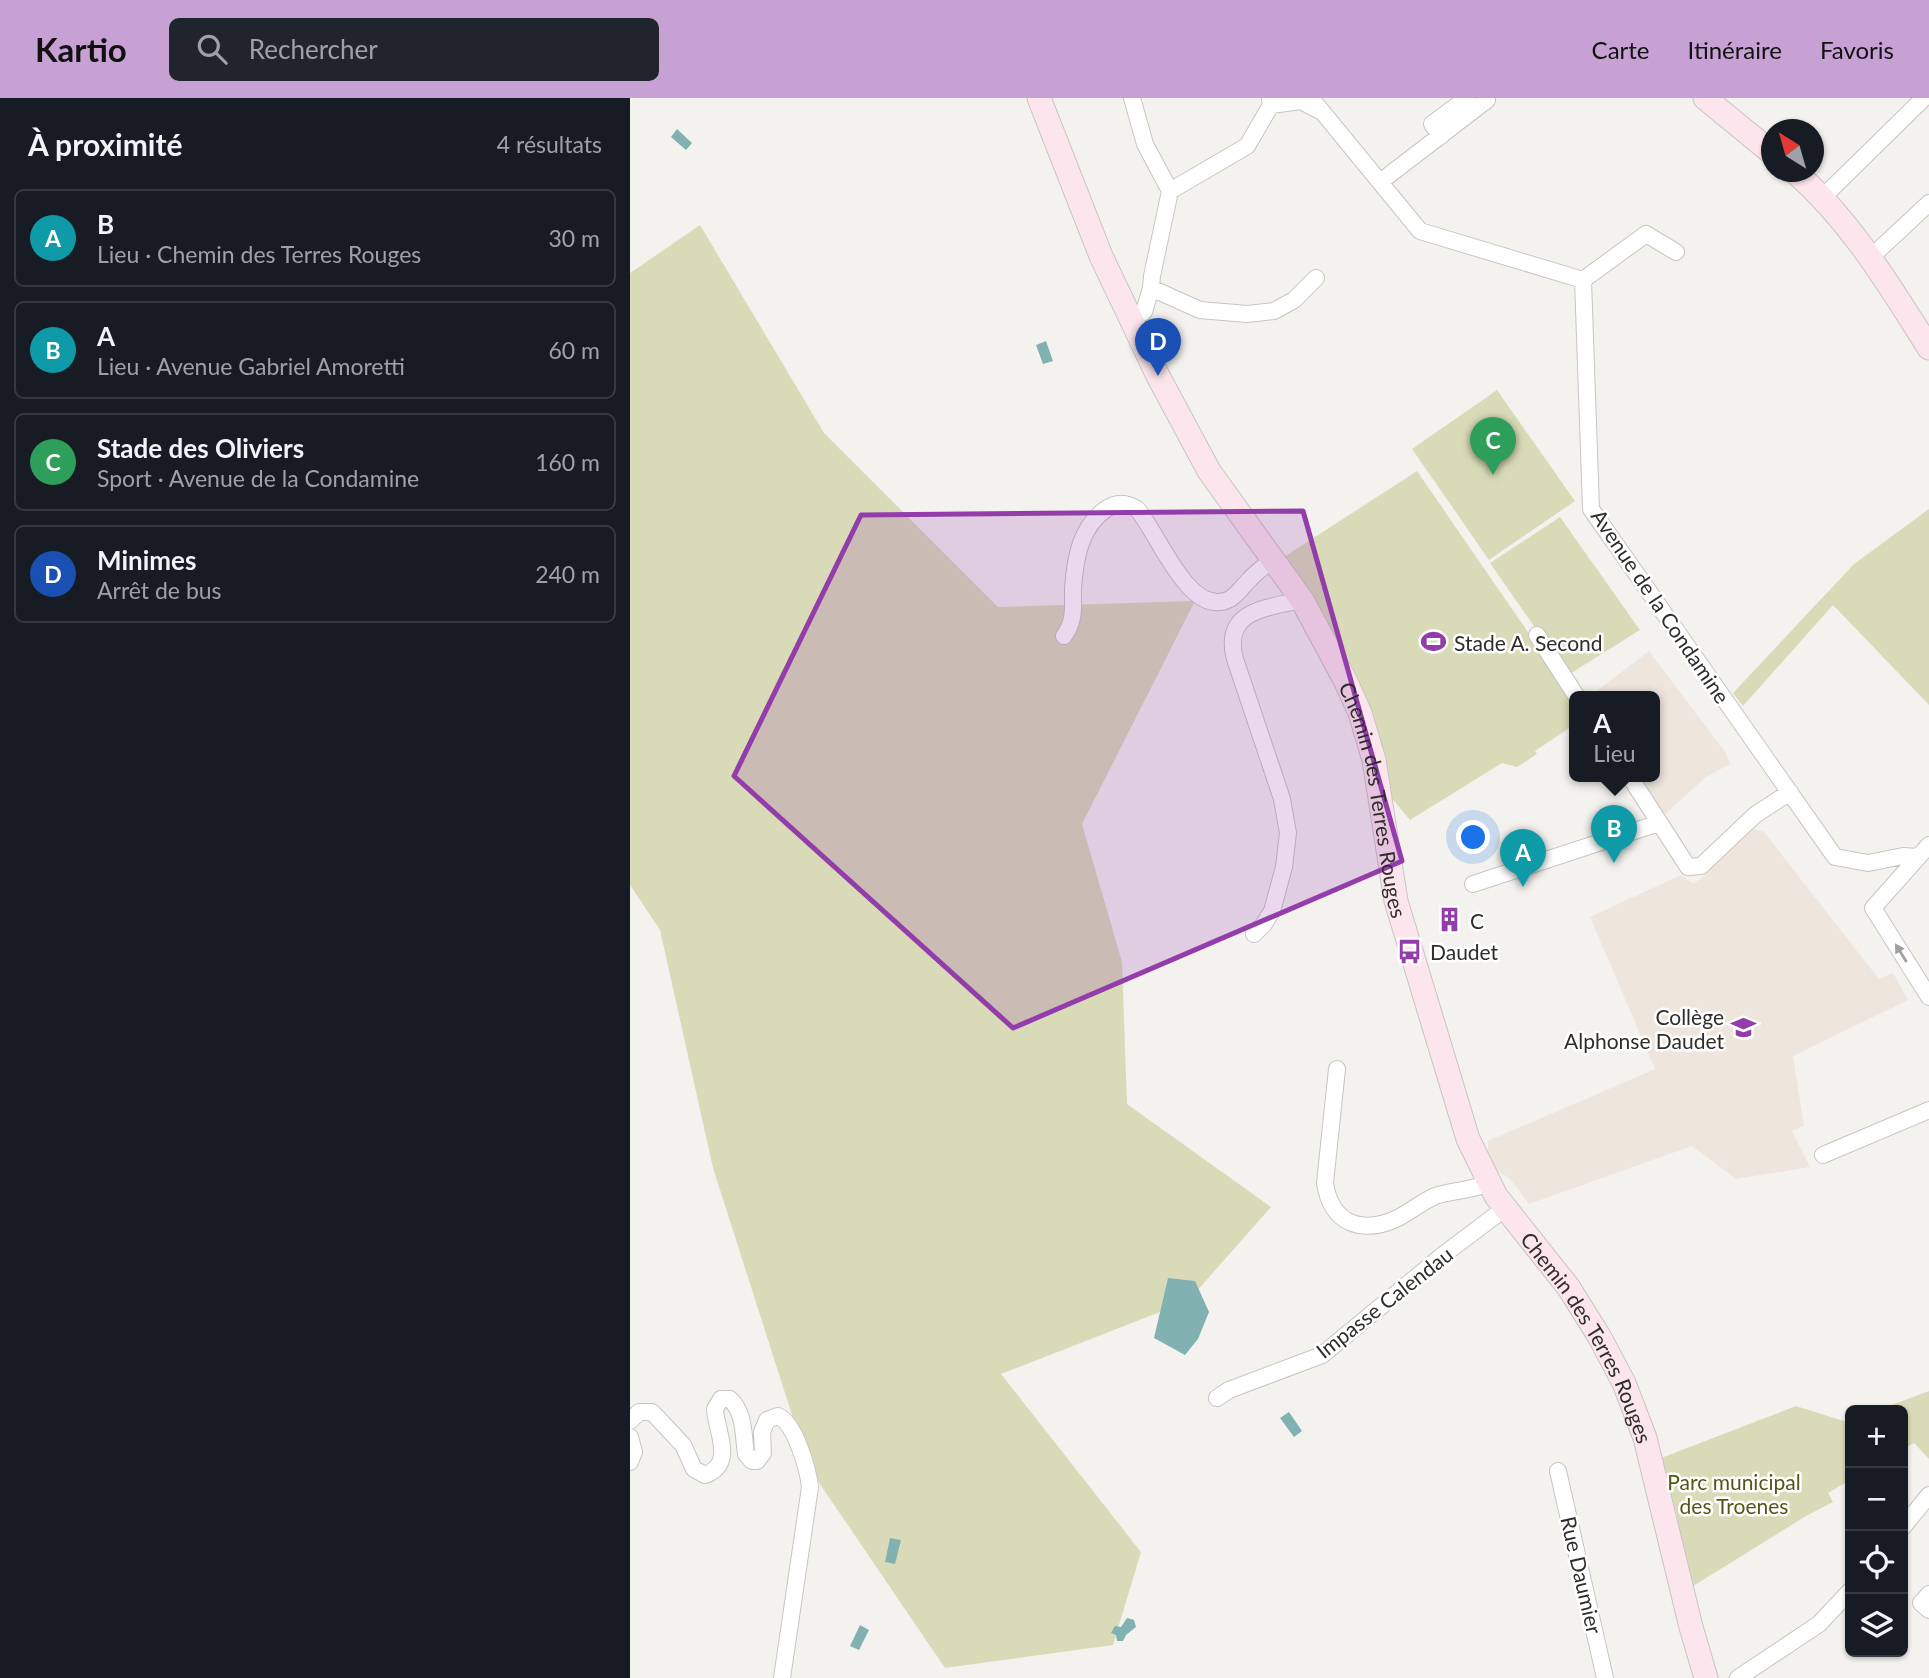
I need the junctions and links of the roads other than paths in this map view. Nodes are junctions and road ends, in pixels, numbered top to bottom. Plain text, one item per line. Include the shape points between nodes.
1 (1039, 98) edge
2 (1132, 98) edge
3 (1311, 98) edge
4 (1467, 98) edge
5 (1485, 98) edge
6 (1705, 98) edge
7 (1924, 98) edge
8 (1271, 102) edge
9 (1324, 113) junction
10 (1441, 136) junction
11 (1761, 144) edge
12 (1380, 182) junction
13 (1806, 182) edge
14 (1170, 191) junction
15 (1823, 197) junction
16 (1929, 203) edge
17 (1676, 251) dead end
18 (1870, 258) junction
19 (1316, 278) dead end
20 (1583, 280) junction
21 (1151, 288) junction
22 (1129, 319) junction
23 (1929, 348) edge
24 (1274, 559) junction
25 (1301, 600) junction
26 (1537, 635) dead end
27 (1064, 636) dead end
28 (1573, 691) edge
29 (1633, 782) edge
30 (1790, 792) junction
31 (1659, 822) junction
32 (1924, 851) edge
33 (1473, 884) dead end
34 (1254, 934) dead end
35 (1929, 997) edge
36 (1337, 1069) dead end
37 (1929, 1110) edge
38 (1823, 1155) dead end
39 (1488, 1183) junction
40 (1504, 1209) junction
41 (1217, 1398) dead end
42 (630, 1421) edge
43 (630, 1437) edge
44 (630, 1462) edge
45 (1558, 1471) dead end
46 (1929, 1495) edge
47 (1908, 1521) edge
48 (1847, 1594) edge
49 (1929, 1594) edge
50 (1929, 1610) edge
51 (782, 1678) edge
52 (1605, 1678) edge
53 (1706, 1678) edge
54 (1738, 1678) edge

1 - 22 main road, Chemin des Terres Rouges
2 - 14 street via 1145,144
3 - 9 street
4 - 10 street via 1432,124
5 - 10 street
6 - 11 main road
7 - 15 street
8 - 9 street via 1301,101
8 - 14 street via 1247,146
9 - 12 street
10 - 12 street
12 - 20 street via 1420,231
13 - 15 main road
14 - 21 street
15 - 18 main road
16 - 18 street
17 - 20 street via 1646,234
18 - 23 main road
19 - 21 street via 1294,300 1274,311 1247,314 1200,310
20 - 30 street, Avenue de la Condamine via 1591,509
21 - 22 street via 1144,312
22 - 24 main road, Chemin des Terres Rouges via 1209,471
24 - 25 main road, Chemin des Terres Rouges
24 - 27 street via 1233,597 1206,600 1184,582 1137,509 1117,504 1100,514 1083,536 1074,576 1072,623
25 - 34 street via 1254,612 1241,621 1231,640 1282,799 1288,833 1272,911
25 - 39 main road, Chemin des Terres Rouges via 1345,680 1368,736 1399,913 1468,1139
26 - 28 street
29 - 31 street
30 - 31 street via 1755,815 1701,866 1688,867
30 - 32 street, Avenue de la Condamine via 1835,857 1868,863
31 - 33 street
35 -> 32 street via 1873,908
36 - 39 street via 1325,1183 1340,1217 1353,1224 1384,1223 1430,1199
37 - 38 street
39 - 40 main road, Chemin des Terres Rouges
40 - 41 street, Impasse Calendau via 1322,1355
40 - 53 main road, Chemin des Terres Rouges via 1573,1294 1626,1390 1645,1438
42 - 51 street via 639,1412 652,1412 683,1445 694,1469 705,1475 714,1472 722,1459 715,1415 721,1399 736,1405 749,1460 757,1461 763,1453 762,1432 767,1420 778,1416 788,1423 810,1487
43 - 44 street via 634,1452
45 - 52 street, Rue Daumier
46 - 47 street
48 - 54 street via 1819,1624
49 - 50 street via 1921,1603

